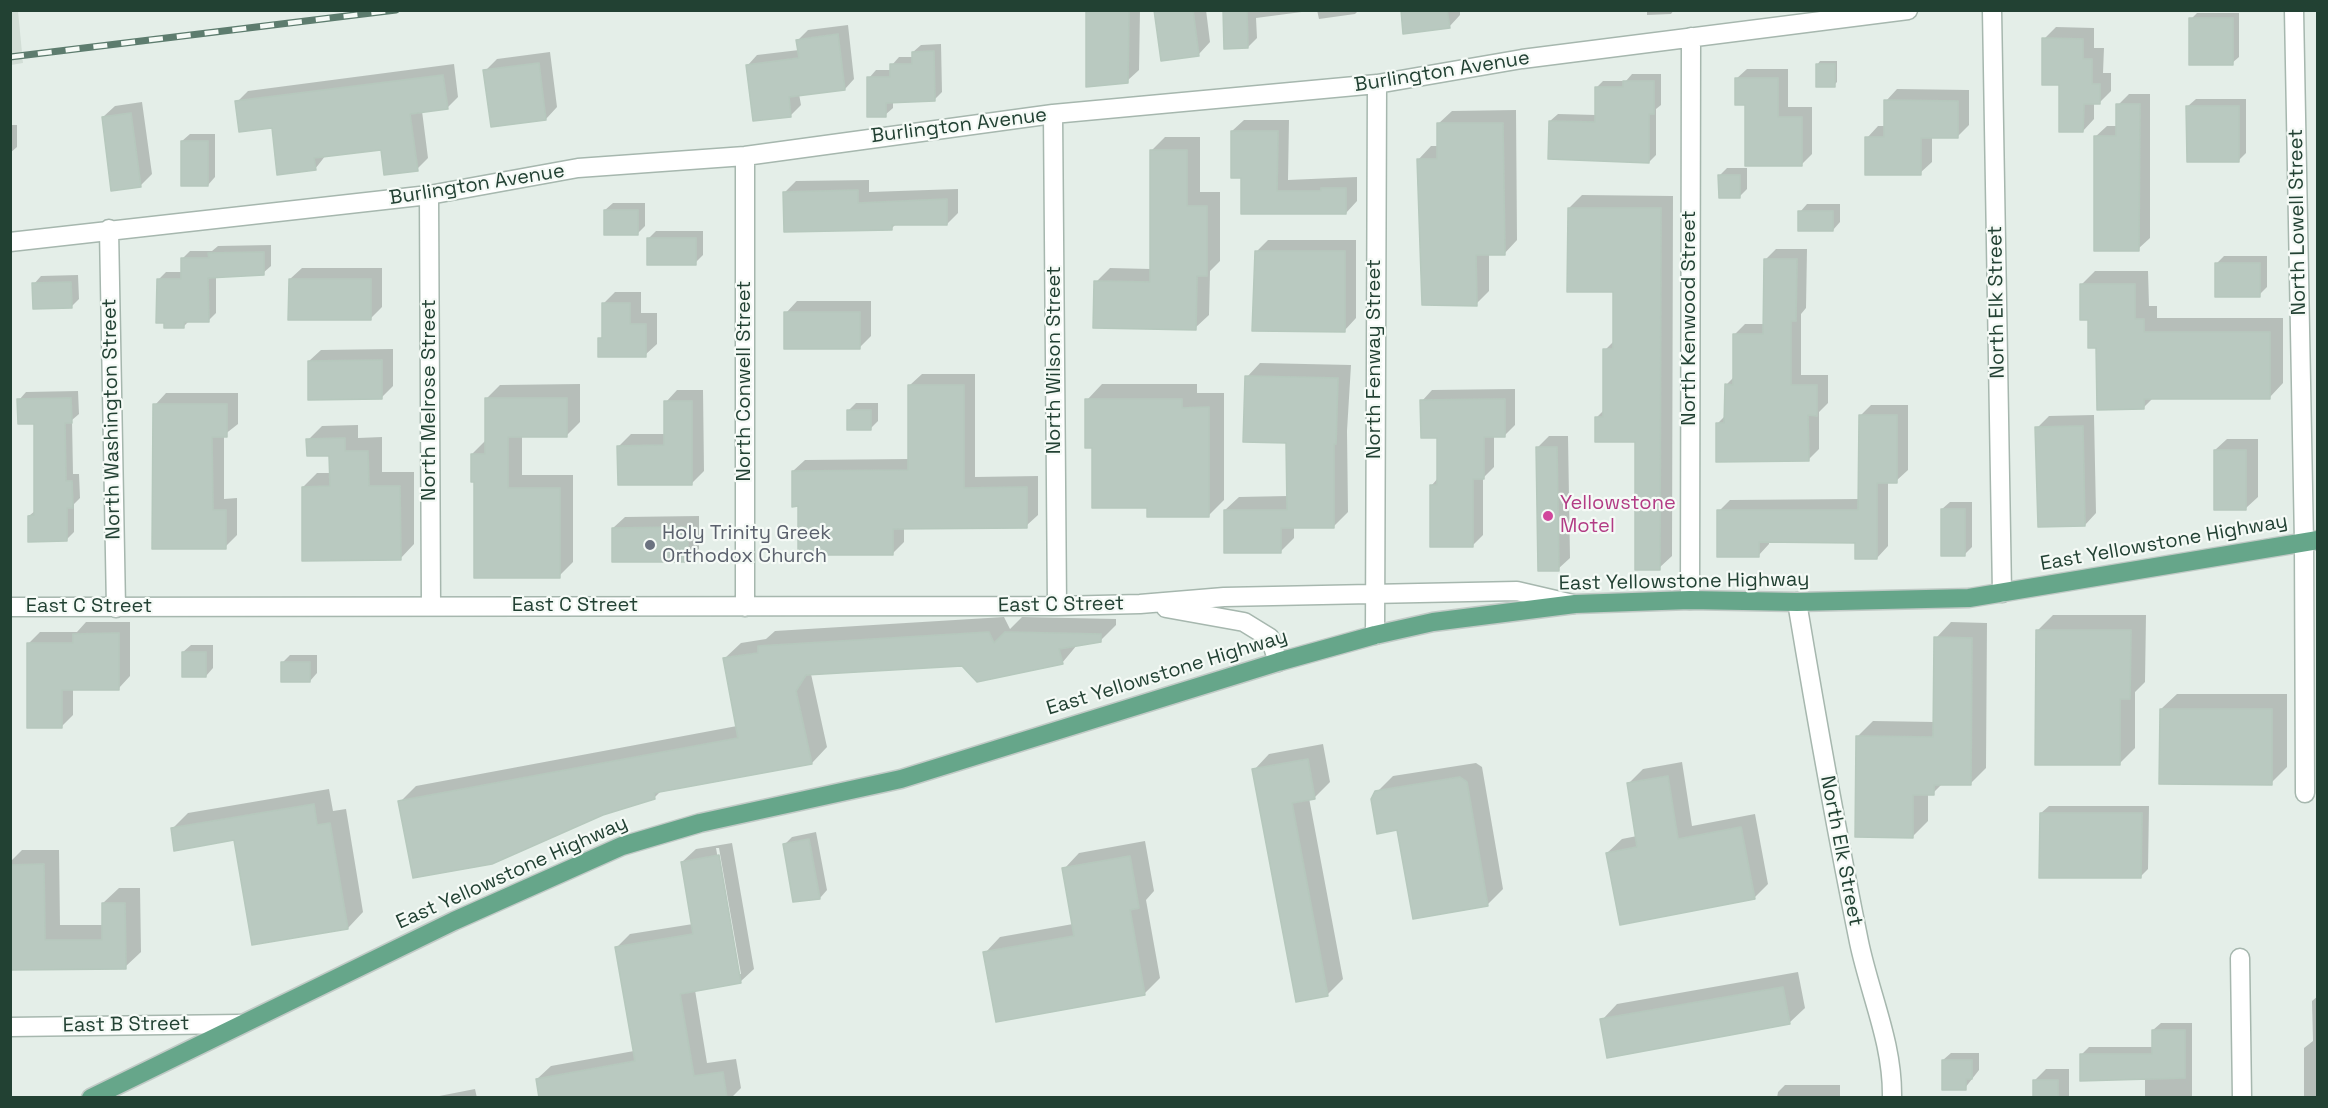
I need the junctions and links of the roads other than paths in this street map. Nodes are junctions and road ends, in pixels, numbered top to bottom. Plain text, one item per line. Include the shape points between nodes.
1 (1908, 10) edge
2 (1992, 10) edge
3 (2294, 10) edge
4 (1691, 37) junction
5 (1377, 84) junction
6 (1053, 114) junction
7 (745, 156) junction
8 (429, 195) junction
9 (109, 230) junction
10 (10, 242) edge
11 (2311, 541) edge
12 (2002, 593) junction
13 (1374, 596) junction
14 (1690, 600) junction
15 (1797, 602) junction
16 (1140, 604) junction
17 (1575, 604) junction
18 (431, 606) junction
19 (1056, 606) junction
20 (10, 607) edge
21 (745, 607) junction
22 (116, 608) junction
23 (1375, 634) junction
24 (1278, 662) junction
25 (2305, 793) dead end
26 (2240, 958) dead end
27 (242, 1024) junction
28 (10, 1027) edge
29 (91, 1098) edge
30 (1892, 1098) edge
31 (2242, 1098) edge

1 - 4 street, Burlington Avenue
2 - 12 street, North Elk Street
3 - 11 street, North Lowell Street
4 - 5 street, Burlington Avenue via 1522,59
4 - 14 street, North Kenwood Street
5 - 6 street, Burlington Avenue
5 - 13 street, North Fenway Street
6 - 7 street, Burlington Avenue
6 - 19 street, North Wilson Street
7 - 8 street, Burlington Avenue via 578,168
7 - 21 street, North Conwell Street
8 - 9 street, Burlington Avenue
8 - 18 street, North Melrose Street
9 - 10 street, Burlington Avenue
9 - 22 street, North Washington Street
11 - 12 main road, East Yellowstone Highway
11 - 25 street, North Lowell Street
12 - 15 main road, East Yellowstone Highway via 1935,600
13 - 16 street, East C Street via 1224,597
13 - 17 street, East C Street via 1517,591
13 - 23 street, North Fenway Street
14 - 15 main road, East Yellowstone Highway
14 - 17 main road, East Yellowstone Highway
15 - 30 street, North Elk Street via 1839,845 1861,950 1889,1051
16 - 19 street, East C Street
16 - 24 street, East C Street via 1244,622 1269,638
17 - 23 main road, East Yellowstone Highway via 1433,622
18 - 21 street, East C Street
18 - 22 street, East C Street
19 - 21 street, East C Street
20 - 22 street, East C Street
23 - 24 main road, East Yellowstone Highway
24 - 27 main road, East Yellowstone Highway via 901,780 700,823 622,846 454,921
26 - 31 street
27 - 28 street, East B Street
27 - 29 main road, East Yellowstone Highway

